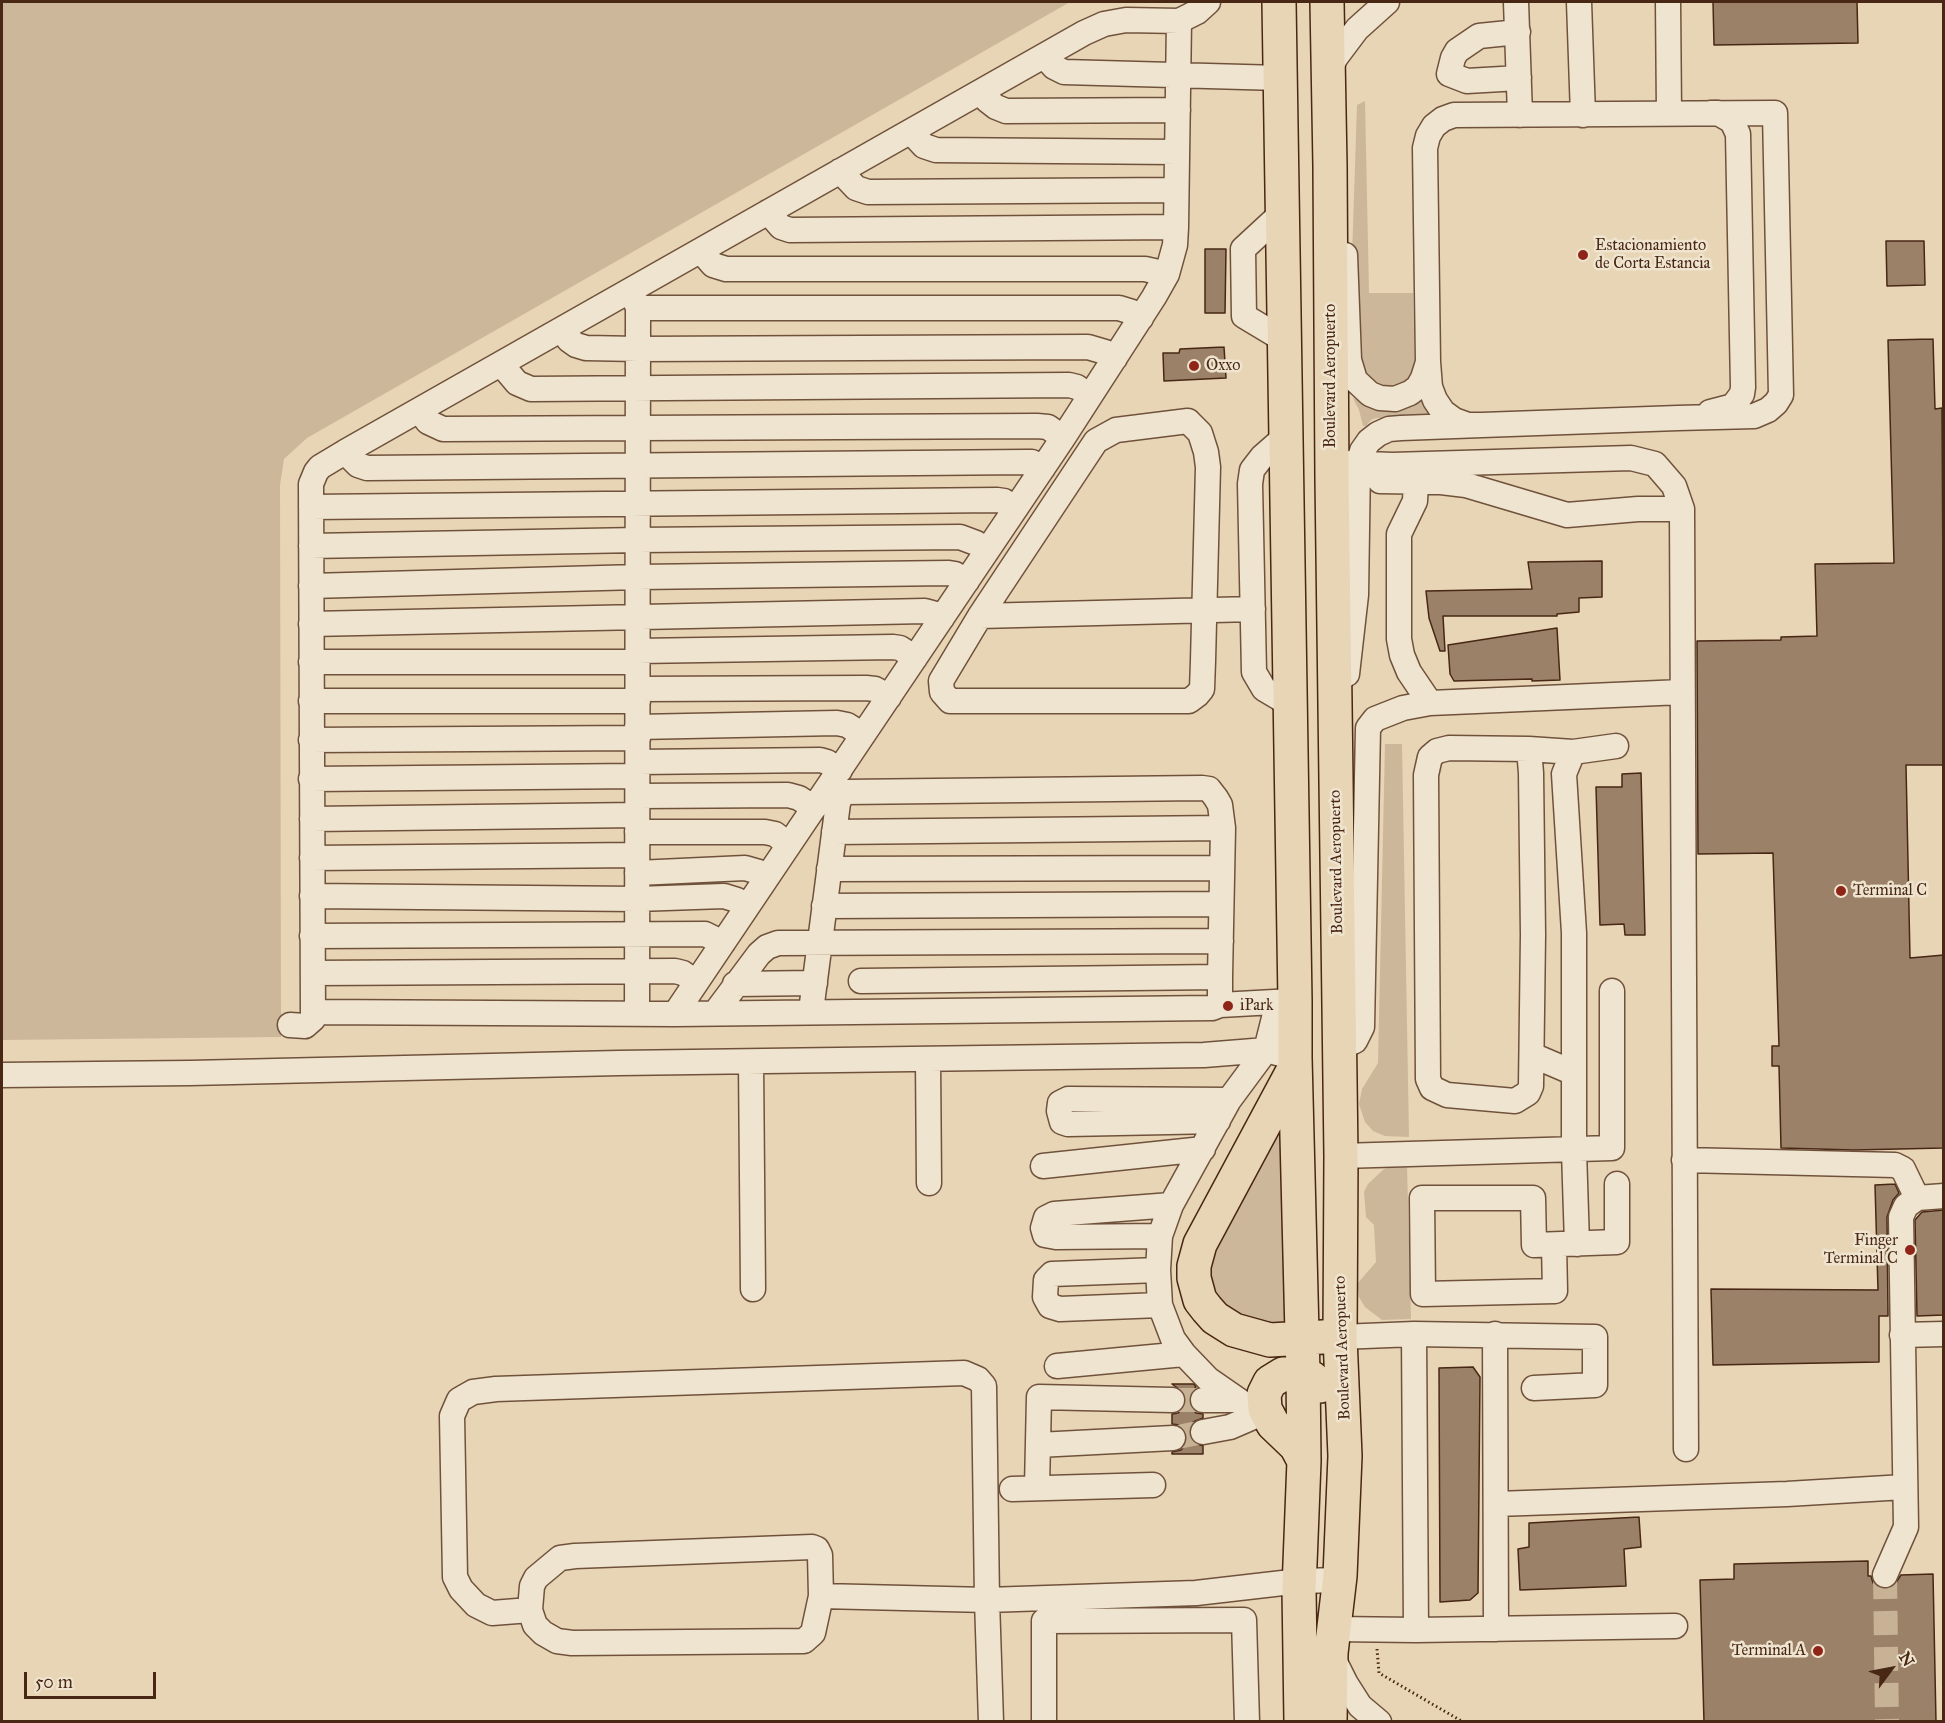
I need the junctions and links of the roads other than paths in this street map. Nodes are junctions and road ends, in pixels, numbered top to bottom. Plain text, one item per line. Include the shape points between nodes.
1 (1208, 2) edge
2 (1279, 2) edge
3 (1305, 2) edge
4 (1327, 2) edge
5 (1387, 2) edge
6 (1516, 2) edge
7 (1579, 2) edge
8 (1668, 2) edge
9 (1150, 11) edge
10 (1179, 21) junction
11 (1518, 32) junction
12 (1044, 56) junction
13 (1328, 72) junction
14 (1179, 75) junction
15 (1280, 78) junction
16 (1519, 78) junction
17 (982, 91) junction
18 (1178, 110) junction
19 (1669, 113) junction
20 (1711, 113) junction
21 (1520, 115) junction
22 (1583, 115) junction
23 (910, 132) junction
24 (1177, 152) junction
25 (1330, 166) junction
26 (840, 171) junction
27 (1176, 190) junction
28 (768, 212) junction
29 (1176, 227) junction
30 (700, 251) junction
31 (1167, 274) junction
32 (635, 299) junction
33 (1141, 318) junction
34 (562, 329) junction
35 (638, 349) junction
36 (1115, 358) junction
37 (1428, 362) junction
38 (501, 364) junction
39 (638, 388) junction
40 (1090, 396) junction
41 (419, 410) junction
42 (1678, 418) junction
43 (1482, 425) junction
44 (638, 427) junction
45 (1286, 436) junction
46 (1063, 438) junction
47 (345, 452) junction
48 (638, 466) junction
49 (1043, 468) junction
50 (1345, 471) junction
51 (1416, 482) junction
52 (638, 502) junction
53 (311, 507) junction
54 (1016, 508) junction
55 (1682, 509) junction
56 (638, 540) junction
57 (311, 546) junction
58 (987, 552) junction
59 (638, 578) junction
60 (966, 582) junction
61 (311, 586) junction
62 (1252, 609) junction
63 (1205, 610) junction
64 (638, 616) junction
65 (980, 616) junction
66 (942, 618) junction
67 (311, 624) junction
68 (638, 656) junction
69 (915, 658) junction
70 (311, 662) junction
71 (1682, 692) junction
72 (638, 695) junction
73 (889, 697) junction
74 (311, 701) junction
75 (1430, 703) junction
76 (1291, 705) junction
77 (863, 735) junction
78 (311, 740) junction
79 (1616, 746) dead end
80 (1528, 749) junction
81 (1573, 752) junction
82 (840, 770) junction
83 (311, 778) junction
84 (637, 797) junction
85 (814, 808) junction
86 (312, 819) junction
87 (1223, 828) junction
88 (834, 831) junction
89 (789, 845) junction
90 (312, 858) junction
91 (1222, 868) junction
92 (829, 869) junction
93 (766, 878) junction
94 (312, 896) junction
95 (637, 899) junction
96 (1221, 904) junction
97 (824, 906) junction
98 (746, 908) junction
99 (637, 934) junction
100 (312, 936) junction
101 (1221, 941) junction
102 (723, 943) junction
103 (860, 943) junction
104 (820, 944) junction
105 (637, 972) junction
106 (313, 973) junction
107 (1220, 977) junction
108 (861, 981) junction
109 (696, 982) junction
110 (735, 984) junction
111 (814, 984) junction
112 (1612, 991) dead end
113 (1286, 1001) junction
114 (1220, 1005) junction
115 (861, 1010) junction
116 (811, 1011) junction
117 (313, 1012) junction
118 (637, 1013) junction
119 (715, 1013) junction
120 (675, 1014) junction
121 (290, 1025) dead end
122 (1339, 1048) junction
123 (1532, 1055) junction
124 (1285, 1058) junction
125 (928, 1060) junction
126 (751, 1062) junction
127 (1574, 1073) junction
128 (2, 1075) edge
129 (1229, 1100) junction
130 (1218, 1121) junction
131 (1203, 1149) junction
132 (1574, 1151) junction
133 (1341, 1156) junction
134 (1684, 1160) junction
135 (1043, 1166) dead end
136 (929, 1184) dead end
137 (1617, 1184) dead end
138 (1944, 1196) edge
139 (1917, 1198) junction
140 (1171, 1205) junction
141 (1160, 1236) junction
142 (1565, 1244) junction
143 (1158, 1270) junction
144 (753, 1289) dead end
145 (1160, 1305) junction
146 (1414, 1334) junction
147 (1495, 1334) junction
148 (1944, 1334) edge
149 (1902, 1335) junction
150 (1340, 1337) junction
151 (1301, 1338) junction
152 (1184, 1354) junction
153 (1057, 1366) dead end
154 (1303, 1373) junction
155 (1534, 1388) dead end
156 (1172, 1400) tunnel mouth
157 (1203, 1400) tunnel mouth
158 (1237, 1400) junction
159 (1267, 1419) junction
160 (1203, 1432) tunnel mouth
161 (1173, 1438) tunnel mouth
162 (1038, 1446) junction
163 (1686, 1449) dead end
164 (1304, 1461) junction
165 (1153, 1485) dead end
166 (1037, 1487) junction
167 (1904, 1487) junction
168 (1012, 1489) dead end
169 (1496, 1504) junction
170 (1885, 1575) tunnel mouth
171 (1340, 1578) junction
172 (1300, 1581) junction
173 (821, 1596) junction
174 (987, 1600) junction
175 (530, 1610) junction
176 (1675, 1626) dead end
177 (1496, 1629) junction
178 (1416, 1630) junction
179 (1333, 1641) junction
180 (991, 1722) edge
181 (1044, 1722) edge
182 (1247, 1722) edge
183 (1301, 1722) edge
184 (1330, 1722) edge
185 (1379, 1722) edge

1 - 10 street
2 - 15 highway
3 - 25 highway via 1310,94
4 - 13 highway, Boulevard Aeropuerto
5 - 13 street via 1357,30
6 - 11 street
7 - 22 street
8 - 19 street
9 - 10 street
9 - 12 street via 1104,24
10 - 14 street
11 - 16 street
11 - 16 street via 1479,36 1457,51 1449,74 1467,81
12 - 14 street via 1064,72
12 - 17 street
13 - 25 highway, Boulevard Aeropuerto
14 - 15 street
14 - 18 street
15 - 45 highway
16 - 21 street
17 - 18 street via 987,100 1006,111
17 - 23 street
18 - 24 street
19 - 20 street
19 - 22 street
20 - 42 street via 1732,121 1738,134 1742,394 1726,409
20 - 42 street via 1775,113 1781,395 1768,410 1754,416
21 - 22 street
21 - 37 street via 1454,115 1434,126 1428,136
23 - 24 street via 924,146 936,150
23 - 26 street
24 - 27 street
25 - 37 street via 1347,263 1349,360 1355,380 1370,394 1395,399 1418,387
25 - 50 highway, Boulevard Aeropuerto
26 - 27 street via 856,188 868,192
26 - 28 street
27 - 29 street
28 - 29 street via 781,227 790,230
28 - 30 street
29 - 31 street
30 - 31 street via 713,265 726,269 1145,269
30 - 32 street
31 - 33 street
32 - 33 street via 1119,308
32 - 34 street
32 - 35 street
33 - 36 street
34 - 35 street via 569,340 586,348
34 - 38 street
35 - 36 street via 1088,347
35 - 39 street
36 - 40 street
37 - 43 street via 1430,387 1443,412 1461,423
38 - 39 street via 517,383 531,389
38 - 41 street
39 - 40 street via 1069,385
39 - 44 street
40 - 46 street
41 - 44 street via 428,422 443,429
41 - 47 street
42 - 43 street
43 - 50 street via 1389,429 1369,441
44 - 46 street via 1037,426 1048,427
44 - 48 street
45 - 62 street via 1252,470
45 - 76 highway
46 - 49 street
47 - 48 street via 367,468
47 - 53 street via 316,472 311,484
48 - 49 street via 1032,462
48 - 52 street
49 - 54 street
50 - 51 street
50 - 55 street via 1392,465 1631,458 1655,464 1665,473
50 - 122 highway, Boulevard Aeropuerto via 1336,767
51 - 55 street via 1466,485 1567,515 1638,508
51 - 75 street via 1415,501 1399,534 1399,639 1409,672
52 - 53 street
52 - 54 street via 997,500
52 - 56 street
53 - 57 street
54 - 58 street
55 - 71 street
56 - 57 street
56 - 58 street via 960,537
56 - 59 street
57 - 61 street
58 - 60 street
59 - 60 street via 949,573
59 - 61 street
59 - 64 street
60 - 66 street
61 - 67 street
62 - 63 street
62 - 76 street via 1254,672 1264,689
63 - 65 street
63 - 65 street via 1202,689 1189,701 950,701 942,692 941,681
63 - 65 street via 1206,452 1200,433 1188,421 1116,430 1096,441
64 - 66 street via 925,611
64 - 67 street
64 - 68 street
66 - 69 street
67 - 70 street
68 - 69 street via 893,647
68 - 70 street
68 - 72 street
69 - 73 street
70 - 74 street
71 - 75 street
71 - 134 street
72 - 73 street via 866,688
72 - 74 street
72 - 84 street
73 - 77 street
74 - 78 street
75 - 122 street via 1375,719 1368,728 1362,1027 1355,1041
76 - 113 highway
77 - 82 street
77 - 84 street via 837,723
78 - 83 street
78 - 84 street
79 - 81 street
80 - 81 street
80 - 123 street
80 - 123 street via 1449,748 1437,751 1427,765 1428,1079 1432,1088 1447,1095 1515,1101 1528,1093 1531,1086
81 - 127 street via 1564,774 1574,933
82 - 84 street via 820,760
82 - 85 street
83 - 84 street
83 - 86 street
84 - 85 street via 788,795
84 - 86 street
84 - 89 street via 775,834
84 - 90 street
84 - 93 street
84 - 95 street
85 - 89 street
86 - 90 street
87 - 88 street
87 - 88 street via 1220,805 1213,792 1191,788 850,792 840,798
87 - 91 street
88 - 92 street
89 - 93 street
90 - 94 street
91 - 92 street
91 - 96 street
92 - 97 street
93 - 98 street
94 - 95 street
94 - 100 street
95 - 98 street via 724,896
95 - 99 street
96 - 97 street
96 - 101 street
97 - 104 street
98 - 102 street
99 - 100 street
99 - 102 street via 705,934
99 - 105 street
100 - 106 street
101 - 103 street
101 - 107 street
102 - 109 street
103 - 104 street
103 - 108 street
104 - 110 street via 778,943 767,947
104 - 111 street
105 - 106 street
105 - 109 street via 675,971
105 - 118 street
106 - 117 street
107 - 108 street
107 - 114 street
108 - 115 street
109 - 120 street
110 - 111 street
110 - 119 street
111 - 116 street
112 - 132 street via 1612,1149
113 - 114 street
113 - 124 highway
114 - 115 street
115 - 116 street
116 - 119 street
117 - 118 street
117 - 121 street via 308,1025
118 - 120 street
119 - 120 street
122 - 133 highway, Boulevard Aeropuerto
123 - 127 street
124 - 125 street via 1204,1055
124 - 129 street
124 - 151 highway
124 - 151 highway via 1200,1244 1194,1278 1200,1300 1224,1325 1257,1338
125 - 126 street
125 - 136 street
126 - 128 street
126 - 144 street
127 - 132 street
129 - 130 street
129 - 130 street via 1068,1099 1060,1103 1059,1111 1062,1122 1068,1124
130 - 131 street
131 - 135 street
131 - 140 street
132 - 133 street
132 - 142 street
133 - 150 highway, Boulevard Aeropuerto
134 - 139 street via 1895,1165 1903,1169
134 - 163 street
137 - 142 street via 1617,1242
138 - 139 street
139 - 149 street via 1906,1206 1901,1217
140 - 141 street
140 - 141 street via 1054,1214 1046,1218 1043,1228 1045,1235 1056,1237
141 - 143 street
142 - 142 street via 1534,1245 1533,1198 1422,1198 1423,1294 1556,1291
143 - 145 street
143 - 145 street via 1052,1274 1046,1280 1046,1297 1050,1306 1060,1309
145 - 152 street via 1173,1339
146 - 147 street
146 - 150 street
146 - 178 street
147 - 155 street via 1595,1337 1595,1385
147 - 169 street
148 - 149 street
149 - 167 street
150 - 151 highway
150 - 171 highway, Boulevard Aeropuerto via 1345,1456
151 - 154 highway
152 - 153 street
152 - 158 street via 1208,1379
154 - 159 highway via 1283,1374 1266,1388
154 - 164 highway
154 - 171 highway via 1318,1384 1326,1401 1326,1532 1330,1557
156 - 162 street via 1039,1397
157 - 158 street
158 - 159 street
159 - 160 street
159 - 164 highway via 1292,1441
161 - 162 street
162 - 166 street
164 - 172 highway
165 - 166 street
166 - 168 street
167 - 169 street
167 - 170 street via 1906,1527
169 - 177 street
171 - 172 street
171 - 179 highway, Boulevard Aeropuerto
172 - 174 street via 1196,1593
172 - 183 highway
173 - 174 street
173 - 175 street via 813,1633 804,1641 564,1642 543,1634
173 - 175 street via 820,1555 812,1547 575,1556 560,1558 536,1578
174 - 175 street via 984,1386 964,1373 473,1392 459,1400 452,1416 455,1577 476,1605 492,1613
174 - 180 street
176 - 177 street
177 - 178 street
178 - 179 street via 1377,1630
179 - 184 highway, Boulevard Aeropuerto
179 - 185 street via 1346,1684 1360,1706
181 - 182 street via 1044,1621 1244,1620

